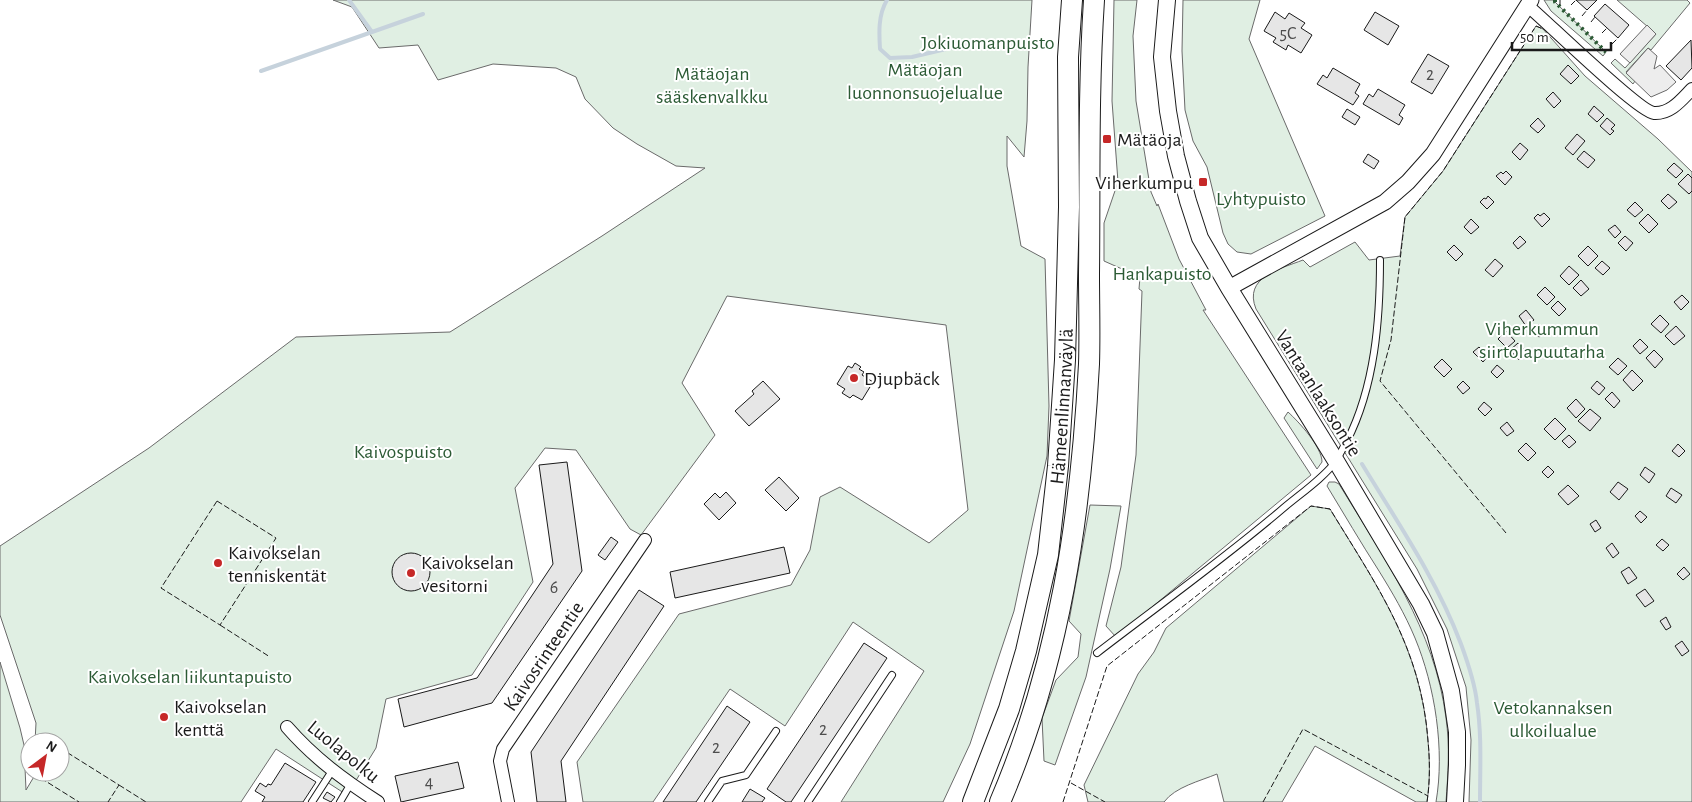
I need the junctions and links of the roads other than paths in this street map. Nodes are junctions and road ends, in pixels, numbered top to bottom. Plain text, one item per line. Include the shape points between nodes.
1 (1072, 0) edge
2 (1094, 0) edge
3 (1167, 0) edge
4 (1530, 3) edge
5 (1692, 89) edge
6 (1380, 260) dead end
7 (1229, 288) junction
8 (1336, 461) junction
9 (645, 540) dead end
10 (1097, 653) dead end
11 (892, 675) dead end
12 (287, 727) dead end
13 (776, 731) dead end
14 (332, 770) junction
15 (350, 785) junction
16 (312, 802) edge
17 (340, 802) edge
18 (378, 802) edge
19 (508, 802) edge
20 (709, 802) edge
21 (808, 802) edge
22 (973, 802) edge
23 (1000, 802) edge
24 (1455, 802) edge

1 - 22 highway, Hämeenlinnanväylä via 1068,57 1065,360 1048,555 1009,709
2 - 23 highway, Hämeenlinnanväylä via 1090,59 1089,362 1081,472 1071,555 1050,654
3 - 7 main road, Vantaanlaaksontie via 1162,57 1176,156 1200,238
4 - 5 street via 1646,110 1654,113 1669,110
4 - 7 street via 1433,154 1400,190 1386,202
6 - 8 lane via 1380,306 1371,365 1358,420
7 - 8 main road, Vantaanlaaksontie
8 - 10 lane via 1252,535
8 - 24 main road, Vantaanlaaksontie via 1435,633 1452,691 1457,732
9 - 19 street, Kaivosrinteentie via 503,749 500,761
11 - 21 lane
12 - 14 street, Luolapolku via 303,746
13 - 20 lane via 746,776 722,781
14 - 15 street, Luolapolku
14 - 16 lane
15 - 17 lane
15 - 18 street, Luolapolku

